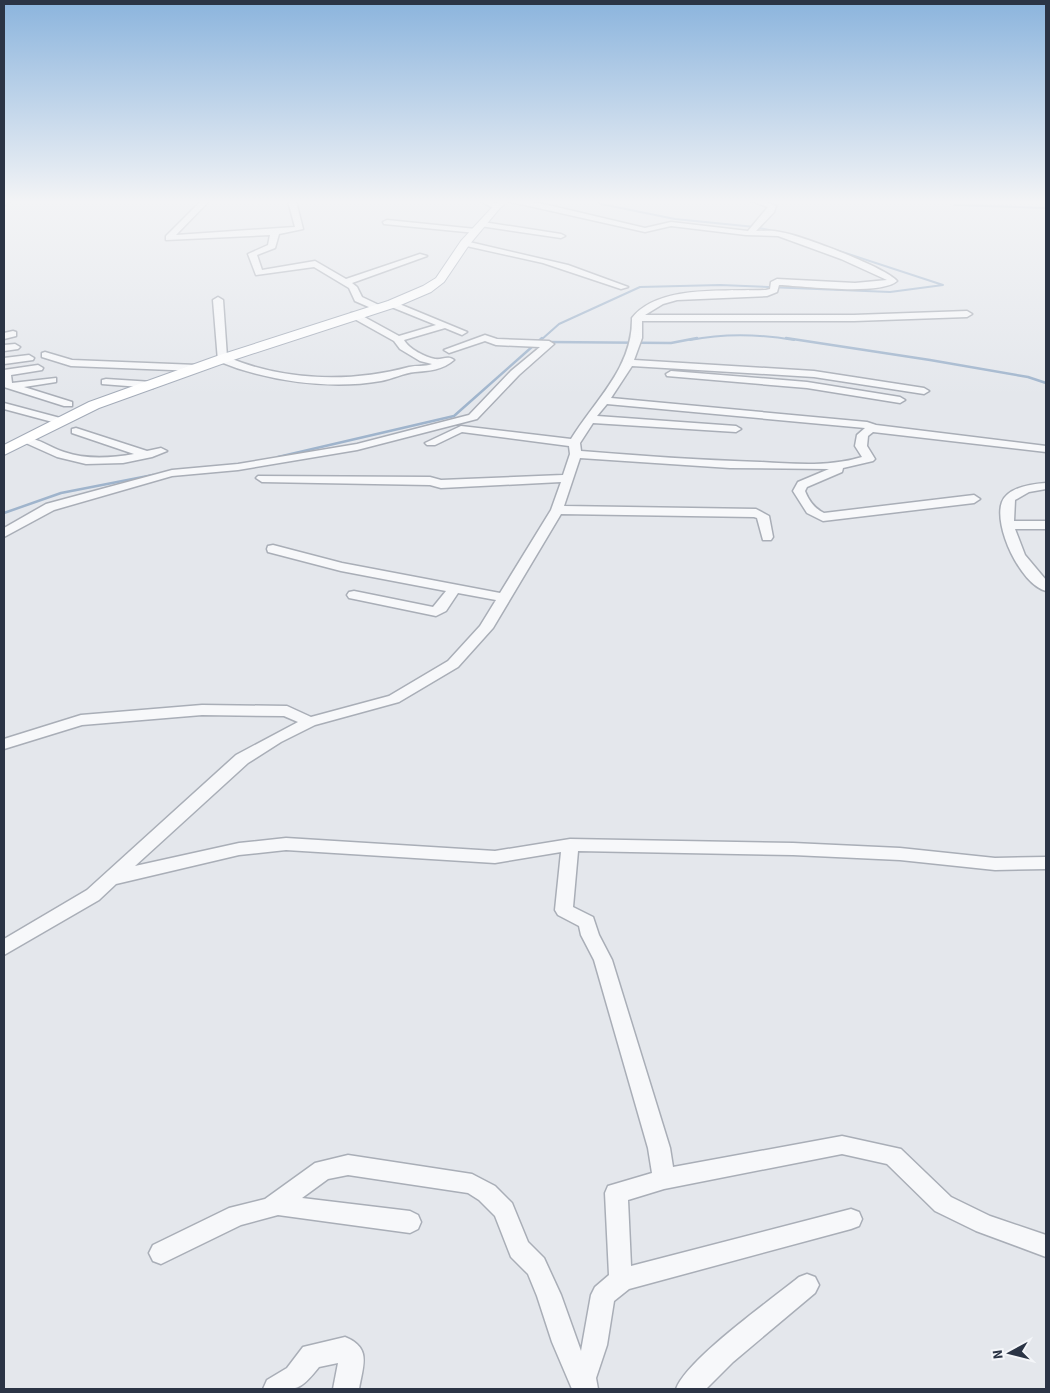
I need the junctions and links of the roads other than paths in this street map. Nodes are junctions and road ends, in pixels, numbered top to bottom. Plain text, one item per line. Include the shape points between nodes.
1 (256, 266) edge
2 (302, 266) edge
3 (318, 266) edge
4 (393, 266) edge
5 (449, 266) edge
6 (567, 266) edge
7 (865, 266) edge
8 (346, 282) junction
9 (624, 287) dead end
10 (218, 300) dead end
11 (392, 304) junction
12 (378, 308) junction
13 (967, 314) dead end
14 (354, 315) junction
15 (637, 318) junction
16 (446, 325) junction
17 (462, 332) dead end
18 (398, 340) junction
19 (15, 347) dead end
20 (4, 348) edge
21 (45, 355) dead end
22 (448, 357) junction
23 (29, 358) dead end
24 (222, 359) junction
25 (4, 361) edge
26 (627, 367) junction
27 (38, 368) dead end
28 (197, 368) junction
29 (4, 373) edge
30 (52, 380) dead end
31 (106, 382) dead end
32 (153, 385) junction
33 (6, 387) edge
34 (924, 391) dead end
35 (602, 400) junction
36 (900, 400) dead end
37 (68, 404) dead end
38 (4, 406) edge
39 (588, 419) junction
40 (60, 421) junction
41 (875, 428) junction
42 (736, 429) dead end
43 (76, 432) dead end
44 (25, 440) junction
45 (431, 444) dead end
46 (575, 449) junction
47 (1046, 449) edge
48 (4, 451) edge
49 (161, 451) dead end
50 (148, 454) junction
51 (852, 466) junction
52 (262, 478) dead end
53 (568, 478) junction
54 (1046, 486) edge
55 (974, 499) dead end
56 (557, 510) junction
57 (1046, 524) edge
58 (1008, 525) junction
59 (4, 533) edge
60 (767, 537) dead end
61 (273, 549) dead end
62 (1046, 586) edge
63 (454, 589) junction
64 (354, 594) dead end
65 (504, 598) junction
66 (310, 722) junction
67 (4, 744) edge
68 (570, 845) junction
69 (1046, 863) edge
70 (107, 880) junction
71 (4, 948) edge
72 (664, 1179) junction
73 (276, 1204) junction
74 (851, 1219) dead end
75 (410, 1222) dead end
76 (1046, 1246) edge
77 (161, 1253) dead end
78 (623, 1279) junction
79 (807, 1285) dead end
80 (276, 1389) edge
81 (346, 1389) edge
82 (585, 1389) edge
83 (689, 1389) edge

1 - 2 street via 259,273
3 - 8 street
4 - 8 street
5 - 11 main road via 440,280
6 - 9 street
7 - 15 street via 892,281 837,286 777,282 774,290 767,293 702,295 665,301 646,307
8 - 12 street via 353,287 358,299
10 - 24 street
11 - 12 main road
11 - 16 street
12 - 14 main road
13 - 15 street via 845,318
14 - 18 street
14 - 24 main road
15 - 26 street via 635,343
16 - 17 street
16 - 18 street
18 - 22 street via 403,347 424,359 436,362
19 - 20 street
21 - 28 street via 71,363
22 - 24 street via 426,370 414,369 381,378 327,382 246,369
22 - 59 street via 485,338 496,342 549,344 515,373 473,417 357,446 238,467 172,474 124,485 50,507
23 - 25 street
24 - 28 main road
26 - 34 street via 781,371
26 - 35 street
26 - 36 street via 807,385
27 - 29 street
28 - 32 main road
29 - 33 street
30 - 33 street
31 - 32 street
32 - 40 main road via 94,405
33 - 37 street
35 - 39 street
35 - 41 street
38 - 40 street
39 - 42 street
39 - 46 street
40 - 44 main road
41 - 47 street
41 - 51 street via 863,435 861,446 869,459
43 - 50 street
44 - 48 main road
44 - 50 street via 86,461 118,461
45 - 46 street via 461,429
46 - 51 street via 792,467
46 - 53 street
49 - 50 street
51 - 55 street via 802,485 799,491 816,516
52 - 53 street via 430,481 441,484
53 - 56 street
54 - 58 street via 1020,492 1010,500
56 - 60 street via 756,513 763,516
56 - 65 street
57 - 58 street
58 - 62 street via 1017,554
61 - 63 street via 341,567
63 - 64 street via 436,612
63 - 65 street
65 - 66 street via 480,636 453,664 394,699
66 - 67 street via 287,711 202,710 81,720
66 - 70 street via 275,738 242,759
68 - 69 street via 900,854 995,864
68 - 70 street via 495,857 286,844 239,849
68 - 72 street via 564,910 587,922 603,960 659,1148
70 - 71 street via 93,895 71,910
72 - 76 street via 842,1145 892,1156 943,1204 984,1224
72 - 78 street via 616,1193
73 - 75 street
73 - 77 street via 237,1216
73 - 82 street via 323,1170 348,1165 452,1180 472,1184 487,1192 504,1210 519,1249 536,1266 543,1280 564,1342
74 - 78 street
78 - 82 street via 603,1295 595,1345 583,1378
79 - 83 street via 724,1353
80 - 81 street via 296,1378 312,1356 345,1349 352,1354

